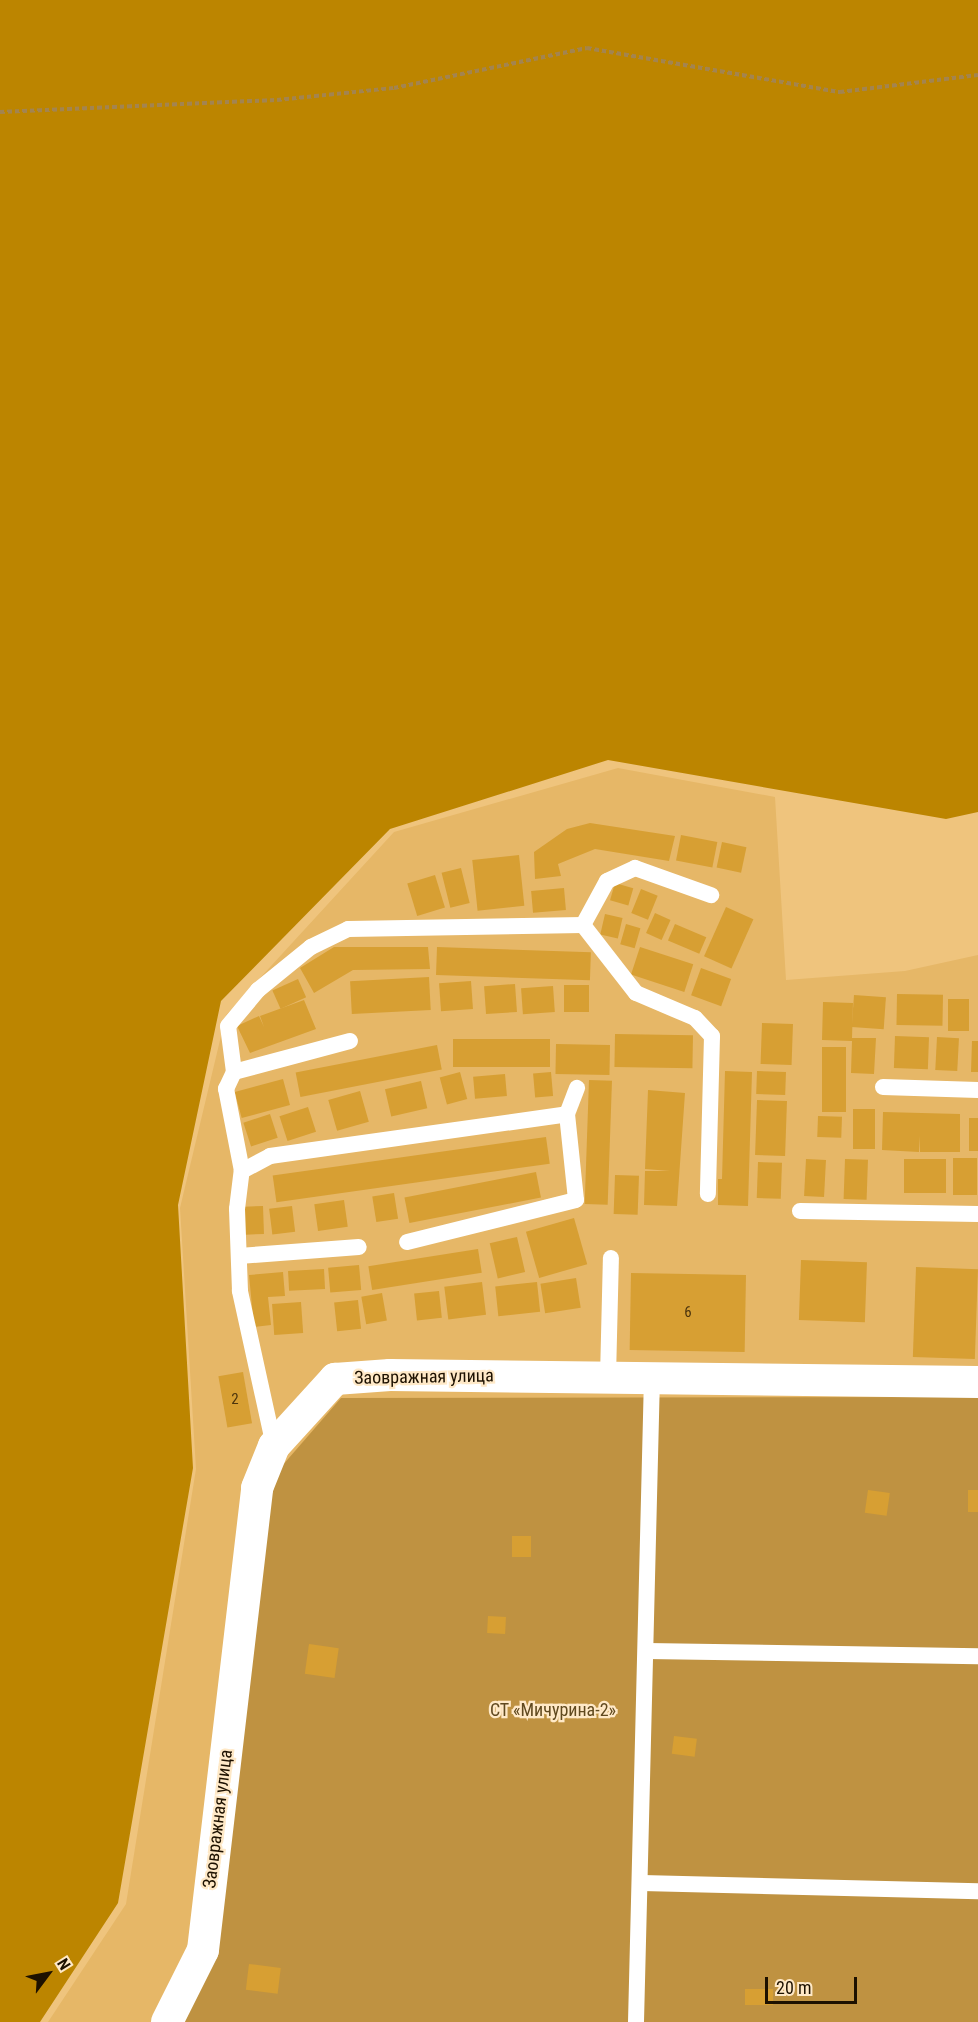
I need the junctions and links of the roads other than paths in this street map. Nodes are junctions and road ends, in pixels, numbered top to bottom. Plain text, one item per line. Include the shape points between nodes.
1 (711, 895) dead end
2 (583, 925) junction
3 (350, 1041) dead end
4 (234, 1072) junction
5 (883, 1087) dead end
6 (578, 1088) dead end
7 (978, 1090) edge
8 (567, 1114) junction
9 (242, 1171) junction
10 (708, 1194) dead end
11 (800, 1211) dead end
12 (978, 1214) edge
13 (407, 1242) dead end
14 (359, 1247) dead end
15 (239, 1256) junction
16 (611, 1258) dead end
17 (608, 1377) junction
18 (652, 1378) junction
19 (978, 1382) edge
20 (274, 1446) junction
21 (647, 1651) junction
22 (978, 1656) edge
23 (642, 1883) junction
24 (978, 1891) edge
25 (167, 2022) edge
26 (636, 2022) edge

1 - 2 lane via 635,868 607,882
2 - 4 lane via 348,929 311,947 258,990 228,1026
2 - 10 lane via 636,993 695,1018 712,1036
3 - 4 lane
4 - 9 lane via 226,1089
5 - 7 lane
6 - 8 lane
8 - 9 lane via 270,1156
8 - 13 lane via 576,1200
9 - 15 lane via 237,1209
11 - 12 lane
14 - 15 lane
15 - 20 lane via 240,1291
16 - 17 lane
17 - 18 street, Заовражная улица
17 - 20 street, Заовражная улица via 390,1375 334,1379
18 - 19 street, Заовражная улица
18 - 21 lane
20 - 25 street, Заовражная улица via 257,1488 203,1950
21 - 22 lane
21 - 23 lane
23 - 24 lane
23 - 26 lane

